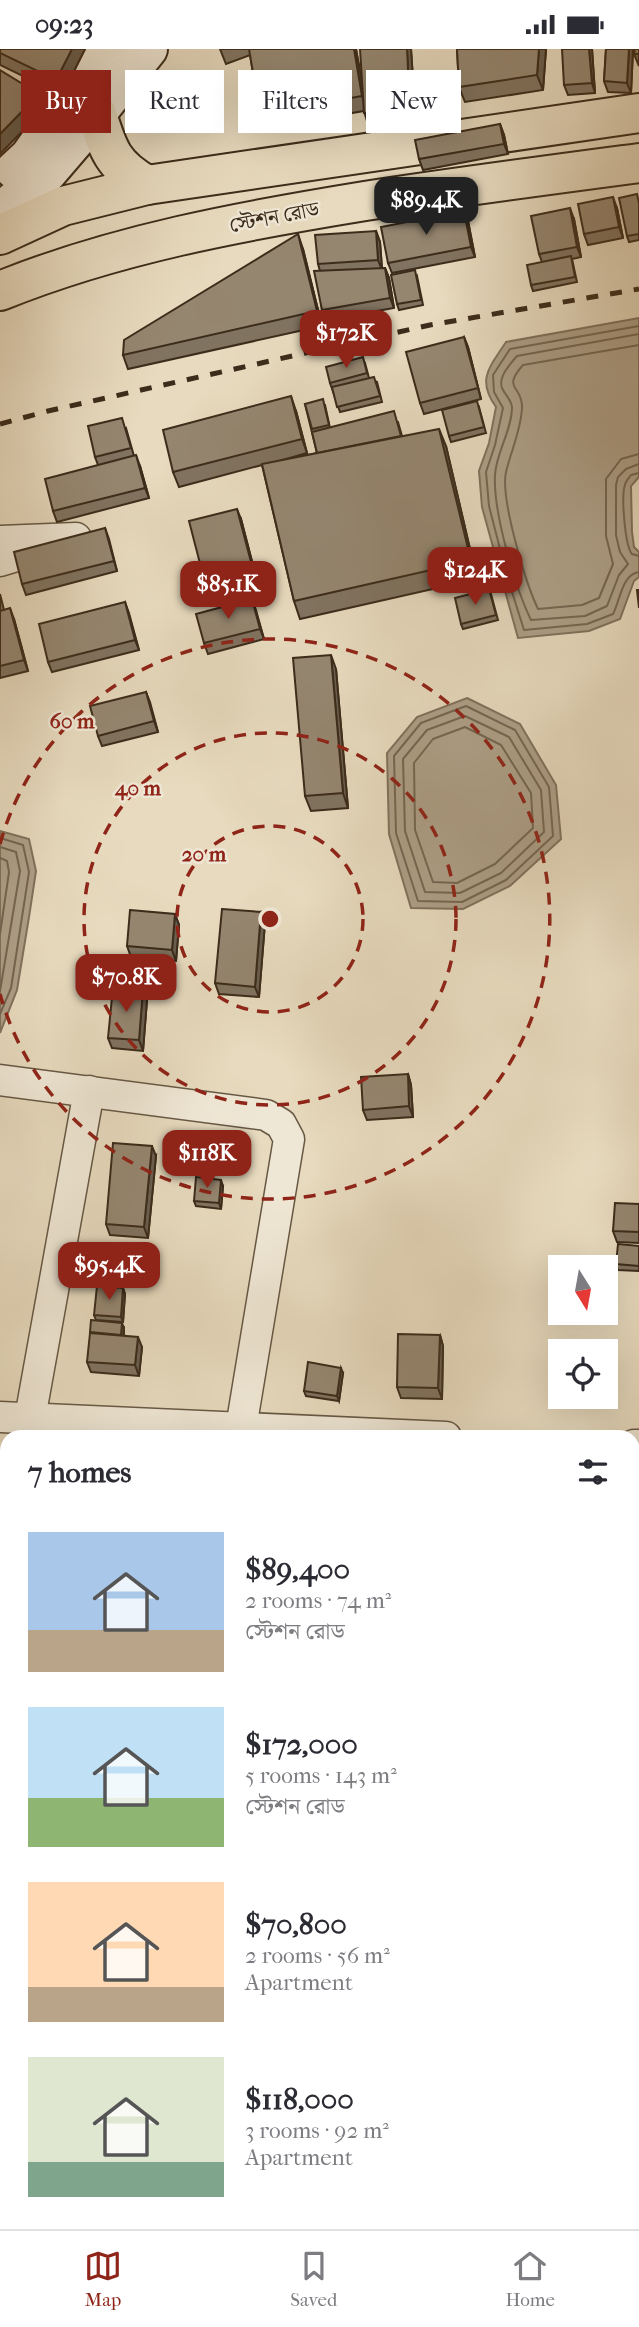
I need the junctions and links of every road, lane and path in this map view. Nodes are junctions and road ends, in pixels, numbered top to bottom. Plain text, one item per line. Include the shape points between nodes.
1 (106, 49) edge
2 (148, 49) edge
3 (111, 96) edge
4 (639, 113) edge
5 (81, 133) edge
6 (103, 133) edge
7 (639, 163) edge
8 (0, 183) edge
9 (147, 185) junction
10 (0, 213) edge
11 (0, 235) edge
12 (0, 291) edge
13 (0, 541) edge
14 (0, 561) edge
15 (0, 1080) edge
16 (89, 1091) junction
17 (0, 1417) edge
18 (30, 1418) junction
19 (241, 1428) junction
20 (273, 1430) edge

1 - 8 main road via 29,157
2 - 3 main road
4 - 9 highway
5 - 10 main road via 47,173
6 - 9 highway via 114,159
7 - 12 highway, স্টেশন রোড via 468,185 236,224 137,246
9 - 11 highway via 63,206
13 - 14 street via 76,538
15 - 16 street
16 - 18 street
16 - 19 street via 266,1115 281,1124 289,1139
17 - 18 street
18 - 19 street
19 - 20 street

